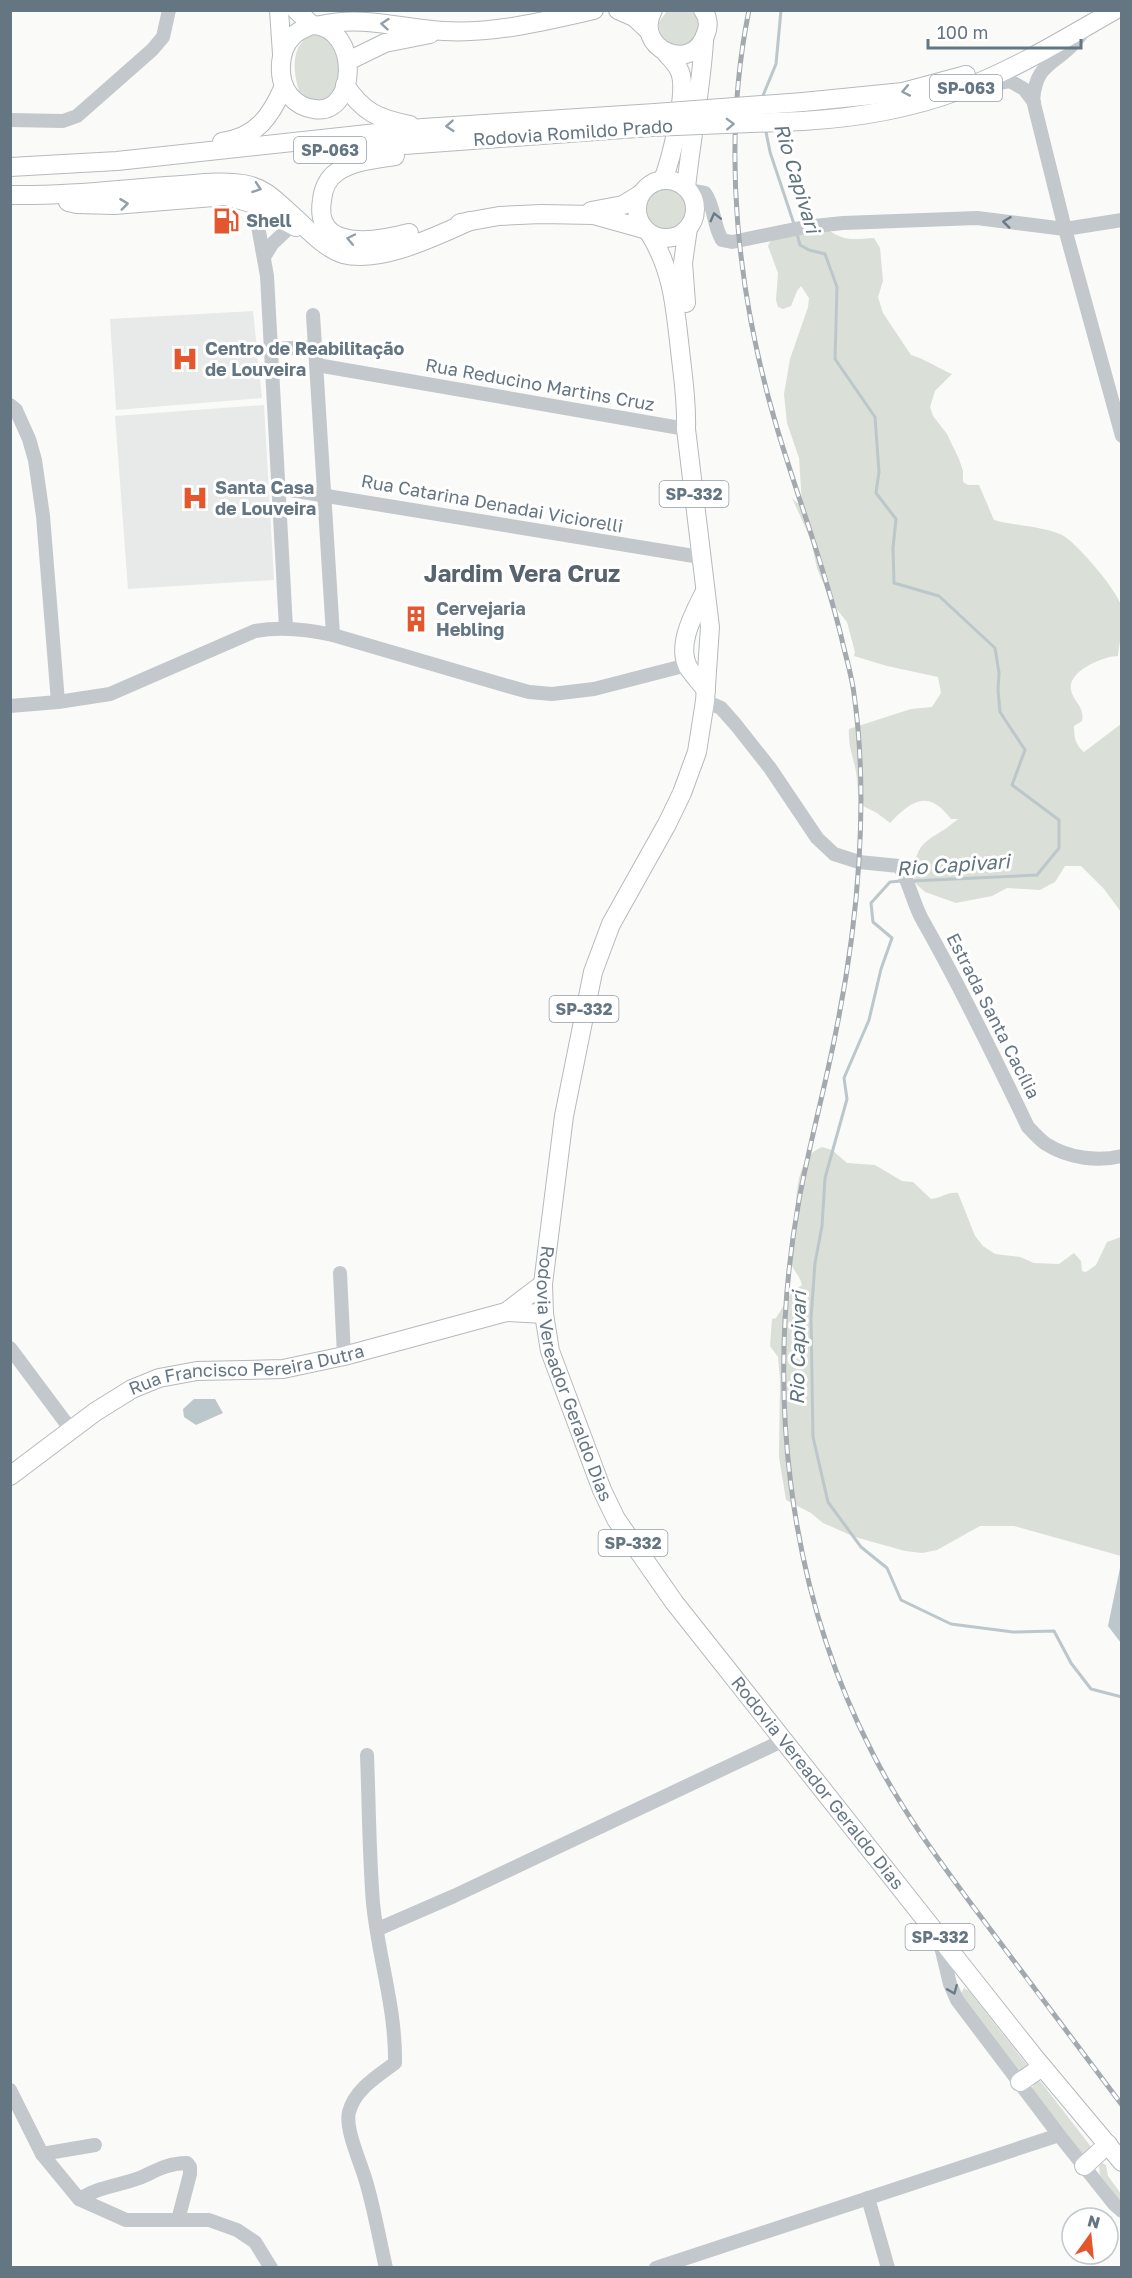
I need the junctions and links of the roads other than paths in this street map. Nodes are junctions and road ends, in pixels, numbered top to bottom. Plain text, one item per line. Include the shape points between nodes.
1 (169, 10) edge
2 (279, 10) edge
3 (296, 10) edge
4 (594, 10) edge
5 (618, 10) edge
6 (653, 10) edge
7 (1115, 10) edge
8 (705, 12) edge
9 (1092, 17) edge
10 (317, 25) junction
11 (443, 31) junction
12 (649, 31) junction
13 (704, 41) junction
14 (666, 53) junction
15 (282, 54) junction
16 (348, 61) junction
17 (345, 85) junction
18 (284, 86) junction
19 (1034, 102) junction
20 (10, 120) edge
21 (653, 120) junction
22 (805, 121) junction
23 (425, 136) junction
24 (117, 160) junction
25 (10, 166) edge
26 (10, 178) edge
27 (663, 180) junction
28 (687, 189) junction
29 (640, 194) junction
30 (10, 195) edge
31 (46, 195) junction
32 (254, 204) junction
33 (574, 214) junction
34 (1122, 220) edge
35 (470, 221) junction
36 (291, 226) junction
37 (688, 228) junction
38 (1065, 230) junction
39 (312, 231) junction
40 (647, 231) junction
41 (264, 257) junction
42 (313, 315) dead end
43 (315, 347) junction
44 (271, 349) junction
45 (317, 365) junction
46 (687, 397) junction
47 (10, 405) edge
48 (686, 429) junction
49 (1122, 436) edge
50 (278, 488) junction
51 (324, 494) junction
52 (700, 557) junction
53 (705, 591) junction
54 (690, 624) junction
55 (710, 627) junction
56 (286, 628) junction
57 (333, 634) junction
58 (708, 658) junction
59 (687, 665) junction
60 (705, 695) junction
61 (58, 702) junction
62 (10, 706) edge
63 (1122, 1156) edge
64 (340, 1274) dead end
65 (543, 1284) junction
66 (506, 1312) junction
67 (544, 1314) junction
68 (10, 1348) edge
69 (344, 1356) junction
70 (72, 1431) junction
71 (10, 1476) edge
72 (784, 1740) junction
73 (367, 1755) dead end
74 (378, 1929) junction
75 (937, 1933) junction
76 (1042, 2067) junction
77 (1020, 2082) junction
78 (10, 2090) edge
79 (1059, 2135) junction
80 (1108, 2144) junction
81 (95, 2145) dead end
82 (42, 2154) junction
83 (1122, 2162) edge
84 (1084, 2166) junction
85 (868, 2198) junction
86 (79, 2199) junction
87 (1122, 2211) edge
88 (178, 2220) junction
89 (273, 2266) edge
90 (386, 2268) edge
91 (656, 2268) edge
92 (888, 2268) edge

1 - 20 street via 163,37 152,50 77,116 63,122
2 - 15 main road
3 - 10 main road
4 - 11 main road via 525,25
5 - 12 main road via 634,17
6 - 12 main road
7 - 9 main road, Rodovia Romildo Prado / SP-063
8 - 13 main road, SP-332 via 708,28
9 - 19 street via 1067,50 1044,67 1035,86
9 -> 21 main road, Rodovia Romildo Prado / SP-063, bridge via 1004,60 954,79 903,92
9 - 22 main road, Rodovia Romildo Prado / SP-063 via 1024,61 959,91 917,105
11 -> 10 main road via 368,23
10 - 15 main road via 293,36
10 - 16 main road via 338,36
11 - 16 main road via 385,43
12 - 14 main road via 655,44
13 - 14 main road via 687,54
13 - 28 main road, SP-332
14 - 27 main road via 682,80 676,136
15 - 18 main road
16 - 17 main road
17 - 18 main road via 337,103 317,110 297,103
17 - 23 main road via 360,105 375,115
18 - 24 main road via 268,117 244,136
19 - 22 street via 1024,89 1010,81 890,117
19 - 38 street
21 -> 22 main road, Rodovia Romildo Prado / SP-063, bridge
21 - 23 main road, Rodovia Romildo Prado / SP-063
23 - 24 main road, Rodovia Romildo Prado / SP-063
23 - 26 main road, Rodovia Romildo Prado / SP-063
35 -> 23 main road via 388,239 357,241 338,236 323,222 322,195 334,173 359,162 411,154
24 - 25 main road, Rodovia Romildo Prado / SP-063
27 - 28 main road
27 - 29 main road
28 - 37 main road, SP-332 via 695,209
38 -> 28 street via 977,218 843,223 732,242 722,240 705,193
29 - 33 main road via 623,205
29 - 40 main road, SP-332 via 637,212
30 - 31 main road
31 -> 32 main road via 77,204 226,196
31 -> 39 main road via 241,184 271,194
32 - 36 main road
32 - 41 street
33 - 35 main road via 499,216
33 - 40 main road via 604,216
34 - 38 street
35 - 39 main road via 419,242 364,255 342,253
36 - 39 main road
36 - 41 street
37 - 40 main road via 670,238
37 - 46 main road, Rodovia Vereador Geraldo Dias / SP-332 via 683,263 692,362
38 - 49 street
40 - 46 main road, Rodovia Vereador Geraldo Dias / SP-332 via 662,253 671,280
41 - 44 street
42 - 43 street
43 - 44 street
43 - 45 street
44 - 50 street
45 - 48 street, Rua Reducino Martins Cruz
45 - 51 street
46 - 48 main road, Rodovia Vereador Geraldo Dias / SP-332
47 - 61 street via 16,410 35,460
48 - 52 main road, Rodovia Vereador Geraldo Dias / SP-332
50 - 51 street, Rua Catarina Denadai Viciorelli
50 - 56 street
51 - 52 street, Rua Catarina Denadai Viciorelli
51 - 57 street
52 - 53 main road, Rodovia Vereador Geraldo Dias / SP-332
53 - 54 main road
53 - 55 main road, Rodovia Vereador Geraldo Dias / SP-332
54 - 55 main road
54 - 59 main road via 684,646
55 - 58 main road, Rodovia Vereador Geraldo Dias / SP-332
56 - 57 street
56 - 61 street via 255,631 110,694
57 - 59 street via 504,685 552,694 585,691
58 - 59 main road via 700,664
58 - 60 main road, Rodovia Vereador Geraldo Dias / SP-332
59 - 60 main road
60 - 63 street, Estrada Santa Cacília via 736,725 817,838 834,854 859,862 895,864 1028,1127 1046,1144 1073,1156 1106,1160
60 - 65 main road, Rodovia Vereador Geraldo Dias / SP-332 via 691,772 611,924 593,972 564,1116
61 - 62 street
64 - 69 street
65 - 66 main road, Rua Francisco Pereira Dutra
65 - 67 main road, Rodovia Vereador Geraldo Dias / SP-332
66 - 67 main road, Rua Francisco Pereira Dutra
66 - 69 main road, Rua Francisco Pereira Dutra
67 - 72 main road, Rodovia Vereador Geraldo Dias / SP-332 via 556,1369 616,1519 674,1602
68 - 70 street
69 - 70 main road, Rua Francisco Pereira Dutra via 283,1369 198,1371 159,1378 94,1412
70 - 71 main road, Rua Francisco Pereira Dutra
72 - 74 street
72 - 75 main road, Rodovia Vereador Geraldo Dias / SP-332
73 - 74 street via 373,1904
74 - 90 street via 396,2043 395,2063 370,2081 355,2098 348,2114
75 - 76 main road, Rodovia Vereador Geraldo Dias / SP-332
75 -> 77 street via 957,2000
76 - 77 main road
76 - 80 main road, Rodovia Vereador Geraldo Dias / SP-332
77 - 79 street
78 - 82 street
79 - 84 street
79 - 85 street
80 - 83 main road, Rodovia Vereador Geraldo Dias / SP-332
80 - 84 main road
81 - 82 street
82 - 86 street
84 - 87 street
85 - 91 street
85 - 92 street
86 - 88 street via 126,2220
86 - 88 street via 156,2169 187,2163 190,2174
88 - 89 street via 209,2220 237,2230 255,2242

